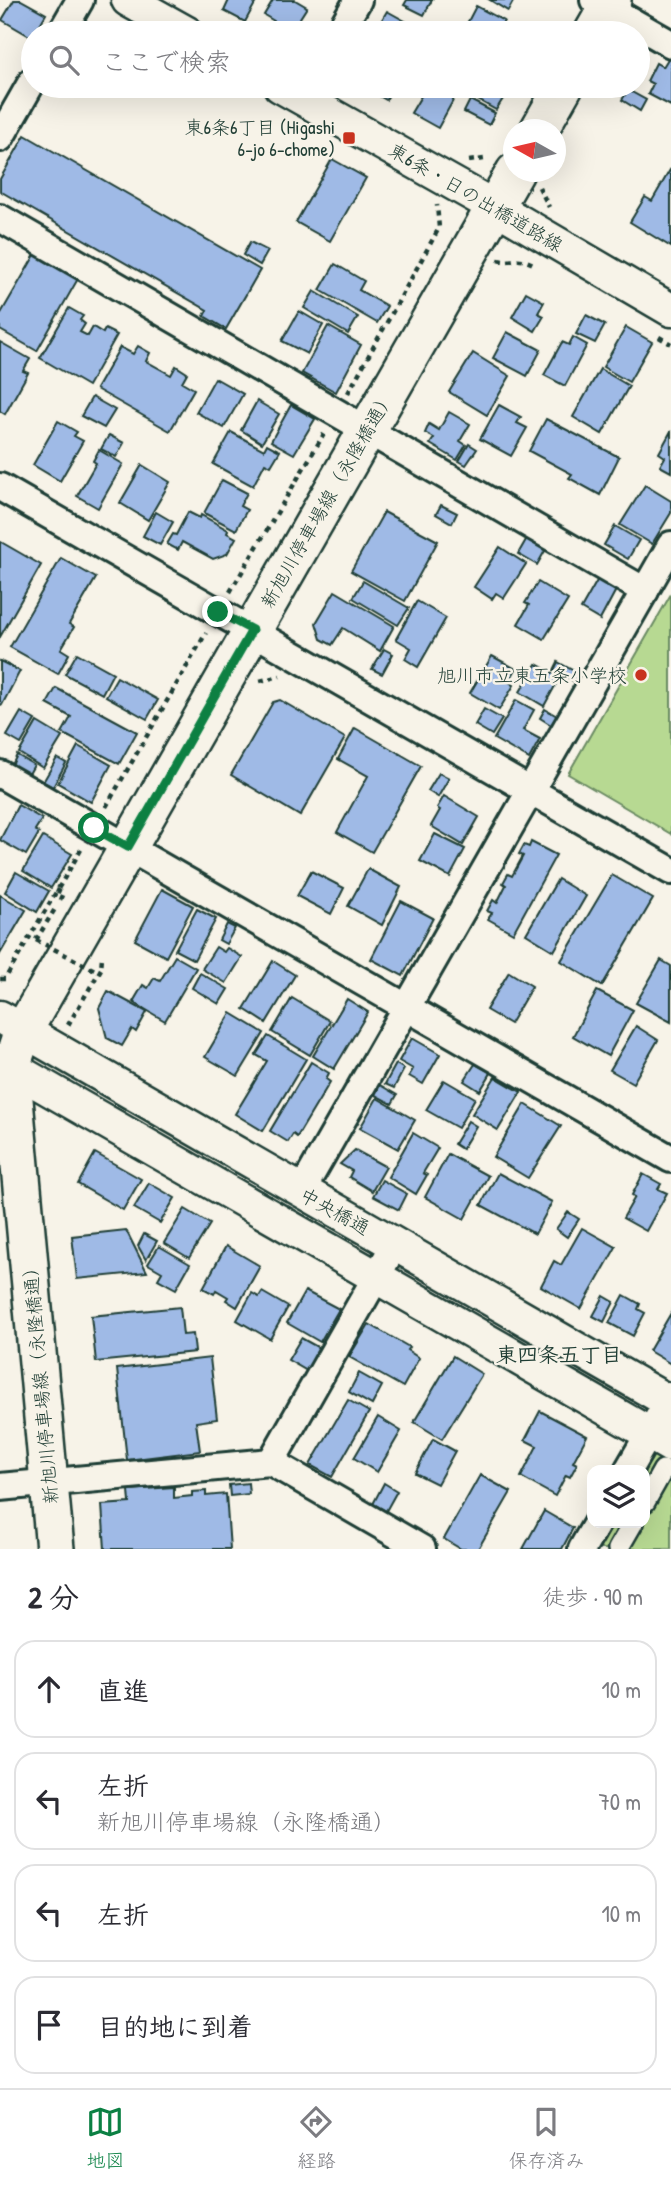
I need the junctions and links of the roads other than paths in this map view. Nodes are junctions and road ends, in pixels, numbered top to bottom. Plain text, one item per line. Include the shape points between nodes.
1 (80, 0) edge
2 (128, 0) edge
3 (358, 0) edge
4 (602, 10) edge
5 (68, 21) edge
6 (166, 21) edge
7 (346, 21) edge
8 (624, 21) edge
9 (650, 34) edge
10 (671, 44) edge
11 (23, 98) edge
12 (311, 98) edge
13 (557, 98) edge
14 (545, 119) edge
15 (0, 138) edge
16 (524, 182) edge
17 (495, 207) junction
18 (0, 218) edge
19 (671, 310) edge
20 (367, 430) junction
21 (0, 487) edge
22 (671, 545) edge
23 (645, 591) junction
24 (252, 630) junction
25 (0, 774) edge
26 (531, 791) junction
27 (128, 847) junction
28 (671, 871) edge
29 (407, 1009) junction
30 (7, 1045) edge
31 (671, 1159) edge
32 (301, 1192) junction
33 (395, 1244) junction
34 (376, 1277) junction
35 (670, 1400) edge
36 (661, 1450) edge
37 (271, 1462) junction
38 (636, 1465) edge
39 (50, 1482) junction
40 (0, 1486) edge
41 (650, 1486) edge
42 (594, 1528) edge
43 (630, 1528) edge
44 (55, 1549) edge
45 (422, 1549) edge
46 (582, 1549) edge
47 (618, 1549) edge

1 - 5 street
2 - 6 street
3 - 7 street
4 - 8 street
9 - 10 street
11 - 15 street
12 - 17 street, 東6条・日の出橋道路線
13 - 14 main road
16 - 17 main road, 新旭川停車場線（永隆橋通）
17 - 19 street, 東6条・日の出橋道路線
17 - 20 main road, 新旭川停車場線（永隆橋通）
18 - 20 street
20 - 23 street
20 - 24 main road, 新旭川停車場線（永隆橋通）
21 - 24 street
22 - 23 street
23 - 26 street
24 - 26 street
24 - 27 main road, 新旭川停車場線（永隆橋通）
25 - 27 street
26 - 28 street
26 - 29 street
27 - 29 street
27 - 30 main road, 新旭川停車場線（永隆橋通）
29 - 31 street
29 - 32 street
30 - 32 street, 中央橋通
30 - 34 street, 中央橋通
30 - 39 main road, 新旭川停車場線（永隆橋通）
32 - 33 street, 中央橋通
33 - 34 street
33 - 35 street, 中央橋通
34 - 36 street, 中央橋通
34 - 37 street
35 - 36 street
36 - 38 street
36 - 41 street
37 - 39 street
37 - 45 street
39 - 40 street
39 - 44 main road, 新旭川停車場線（永隆橋通）
42 - 46 street
43 - 47 street

